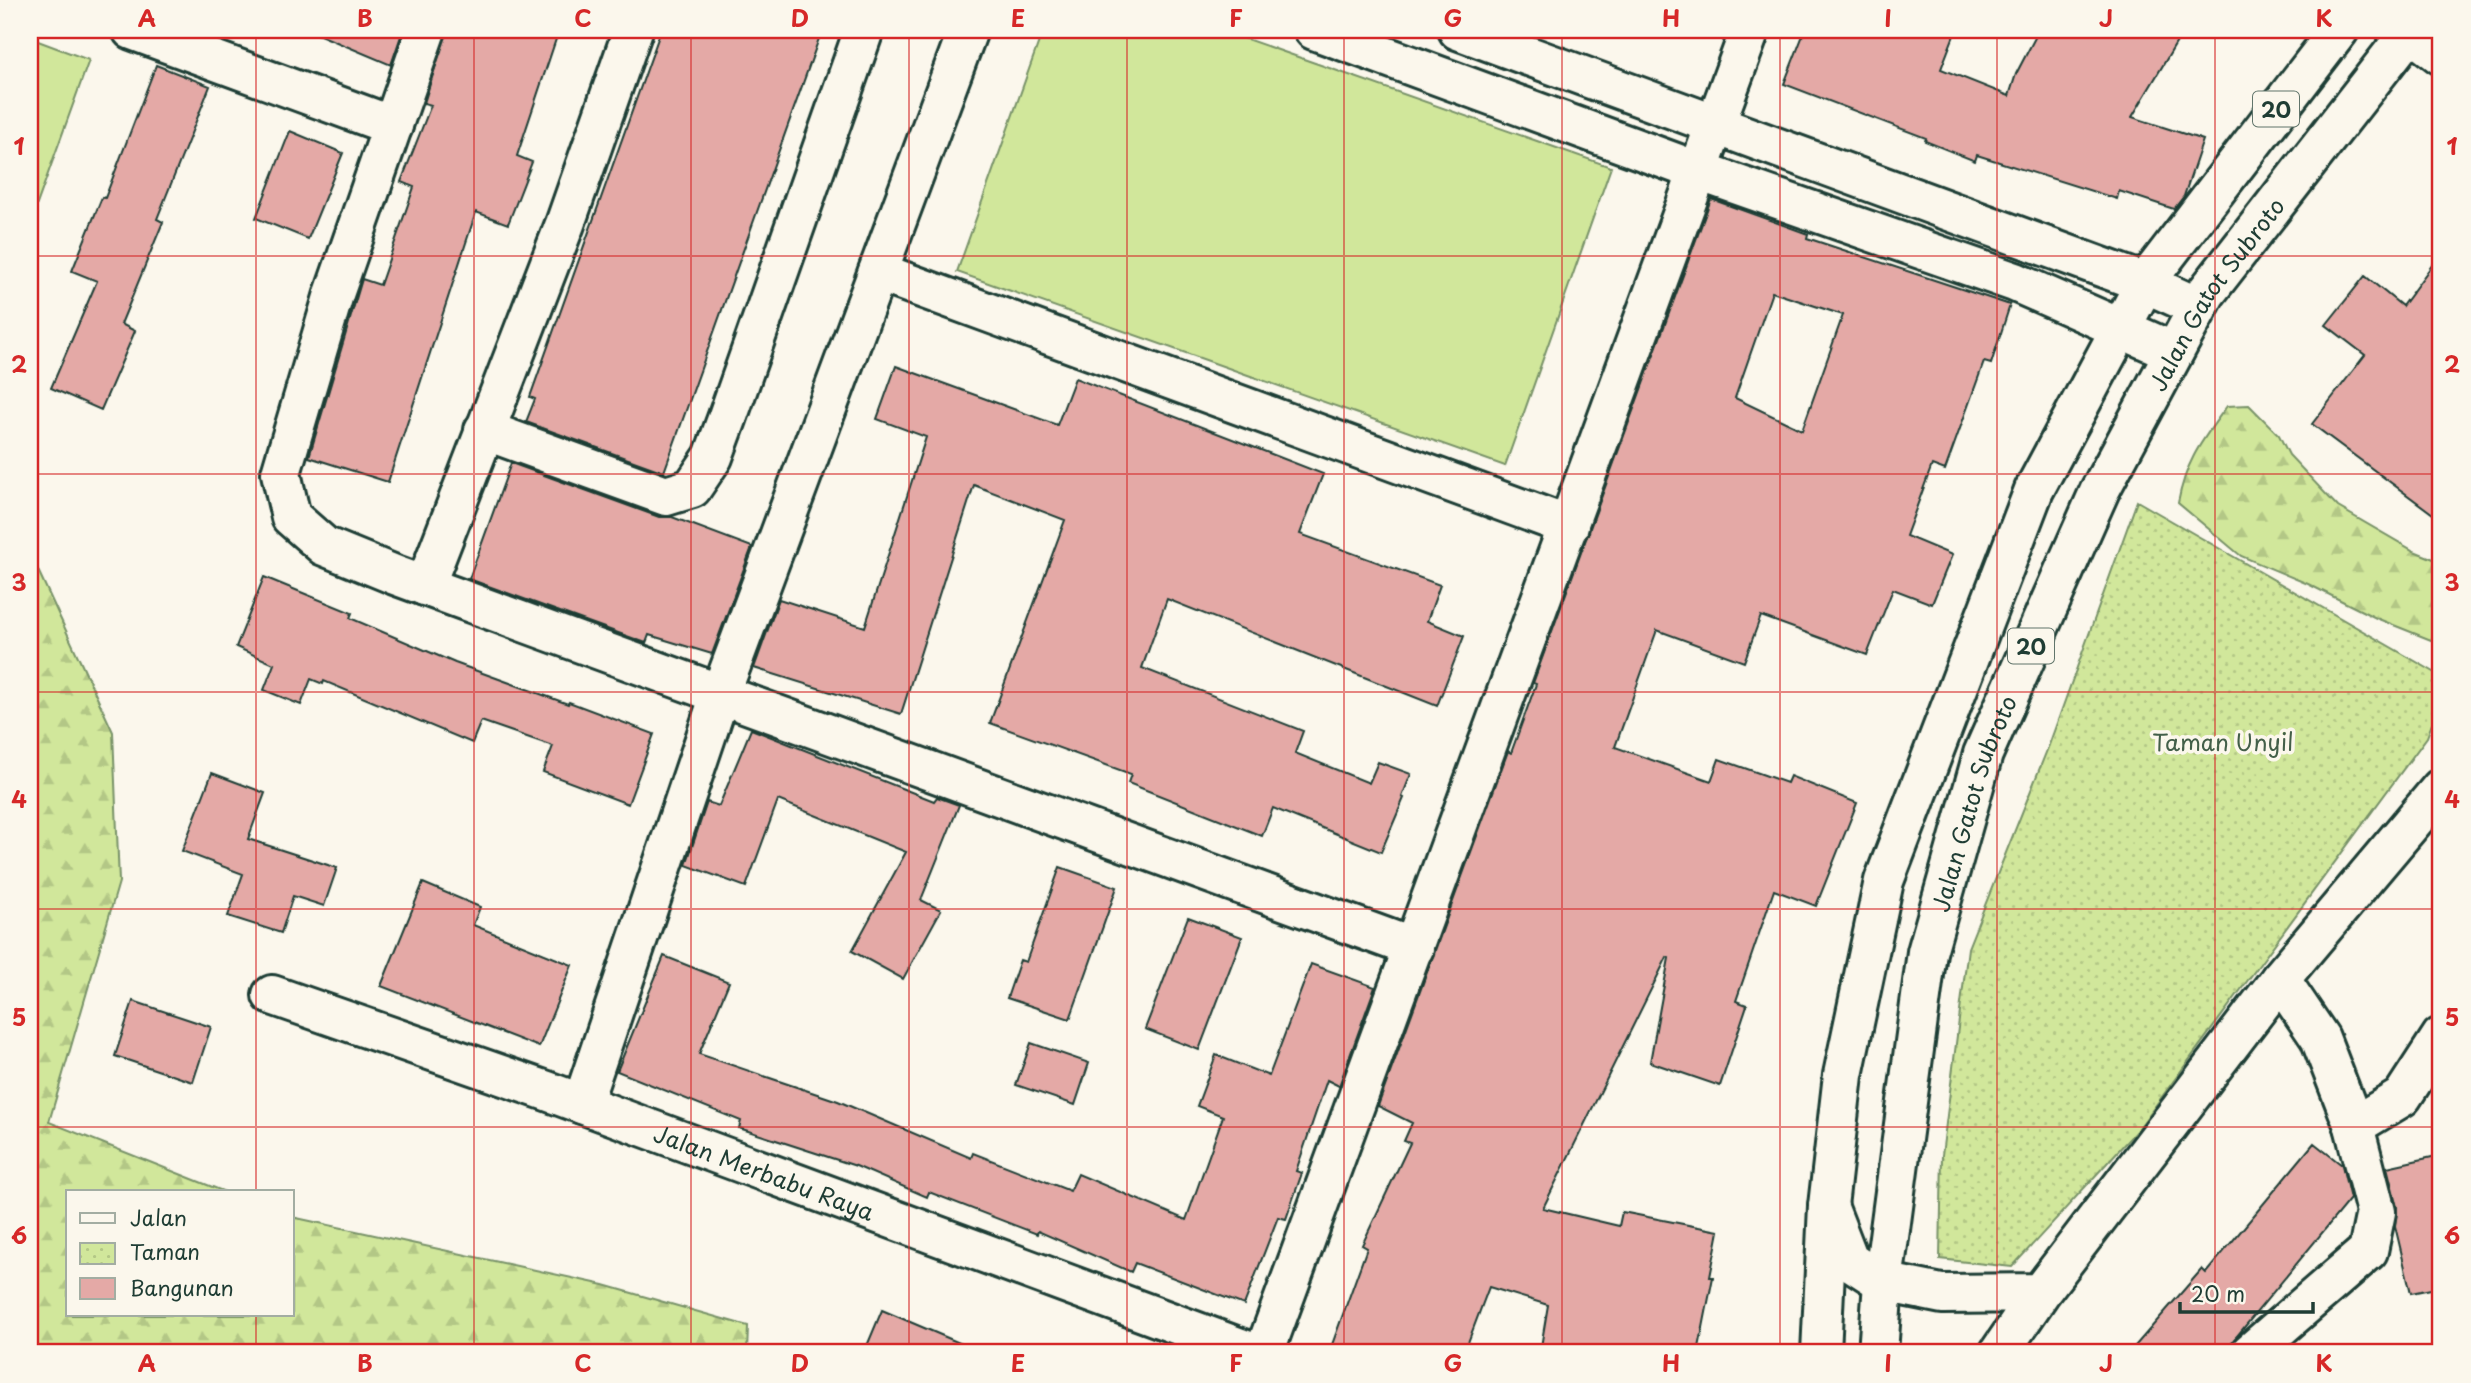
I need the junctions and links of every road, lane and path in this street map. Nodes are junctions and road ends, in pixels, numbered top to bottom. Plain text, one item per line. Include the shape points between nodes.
1 (132, 30) edge
2 (426, 30) edge
3 (633, 30) edge
4 (864, 30) edge
5 (968, 30) edge
6 (1314, 30) edge
7 (1458, 30) edge
8 (1750, 30) edge
9 (2339, 30) edge
10 (2410, 30) edge
11 (1495, 43) junction
12 (2441, 55) edge
13 (1479, 89) junction
14 (393, 126) junction
15 (1716, 126) junction
16 (1699, 171) junction
17 (877, 272) junction
18 (2145, 283) junction
19 (2198, 307) junction
20 (2122, 328) junction
21 (2174, 352) junction
22 (484, 430) junction
23 (1569, 526) junction
24 (425, 586) junction
25 (720, 695) junction
26 (2441, 788) edge
27 (1414, 948) junction
28 (2280, 979) junction
29 (272, 995) dead end
30 (2441, 1037) edge
31 (583, 1104) junction
32 (2354, 1126) junction
33 (1828, 1206) junction
34 (1883, 1282) junction
35 (2040, 1293) junction
36 (1254, 1353) edge
37 (1264, 1353) edge
38 (1821, 1353) edge
39 (1878, 1353) edge
40 (1999, 1353) edge
41 (2249, 1353) edge

1 - 14 main road
2 - 14 main road
3 - 22 main road via 565,224
4 - 22 main road via 713,457 692,488 666,496
5 - 17 main road
6 - 13 main road
7 - 11 main road
8 - 15 main road
9 - 18 main road, 20
10 - 12 main road
10 - 19 main road, Jalan Gatot Subroto / 20
11 - 13 main road
11 - 15 main road
13 - 16 main road
14 - 24 main road via 334,294 281,473 290,517 324,546
15 - 16 main road
15 - 18 main road
16 - 20 main road via 2015,282
16 - 23 main road
17 - 23 main road
17 - 25 main road
18 - 19 main road
18 - 20 main road, 20
19 - 21 main road, Jalan Gatot Subroto / 20
20 - 21 main road
20 - 33 main road, 20 via 2034,491 1884,881 1843,1074
21 - 34 main road, Jalan Gatot Subroto / 20 via 2100,490 1983,754 1927,951
22 - 24 main road
23 - 27 main road
24 - 25 main road
25 - 27 main road
25 - 31 main road
26 - 28 main road
27 - 37 main road
28 - 32 main road via 2320,1038
28 - 35 main road
29 - 31 main road, Jalan Merbabu Raya
30 - 32 main road via 2402,1097
31 - 36 main road, Jalan Merbabu Raya
32 - 41 main road via 2376,1212 2368,1251
33 - 34 main road via 1849,1260
33 - 38 main road, 20
34 - 35 main road via 1942,1294
34 - 39 main road, Jalan Gatot Subroto / 20
35 - 40 main road

